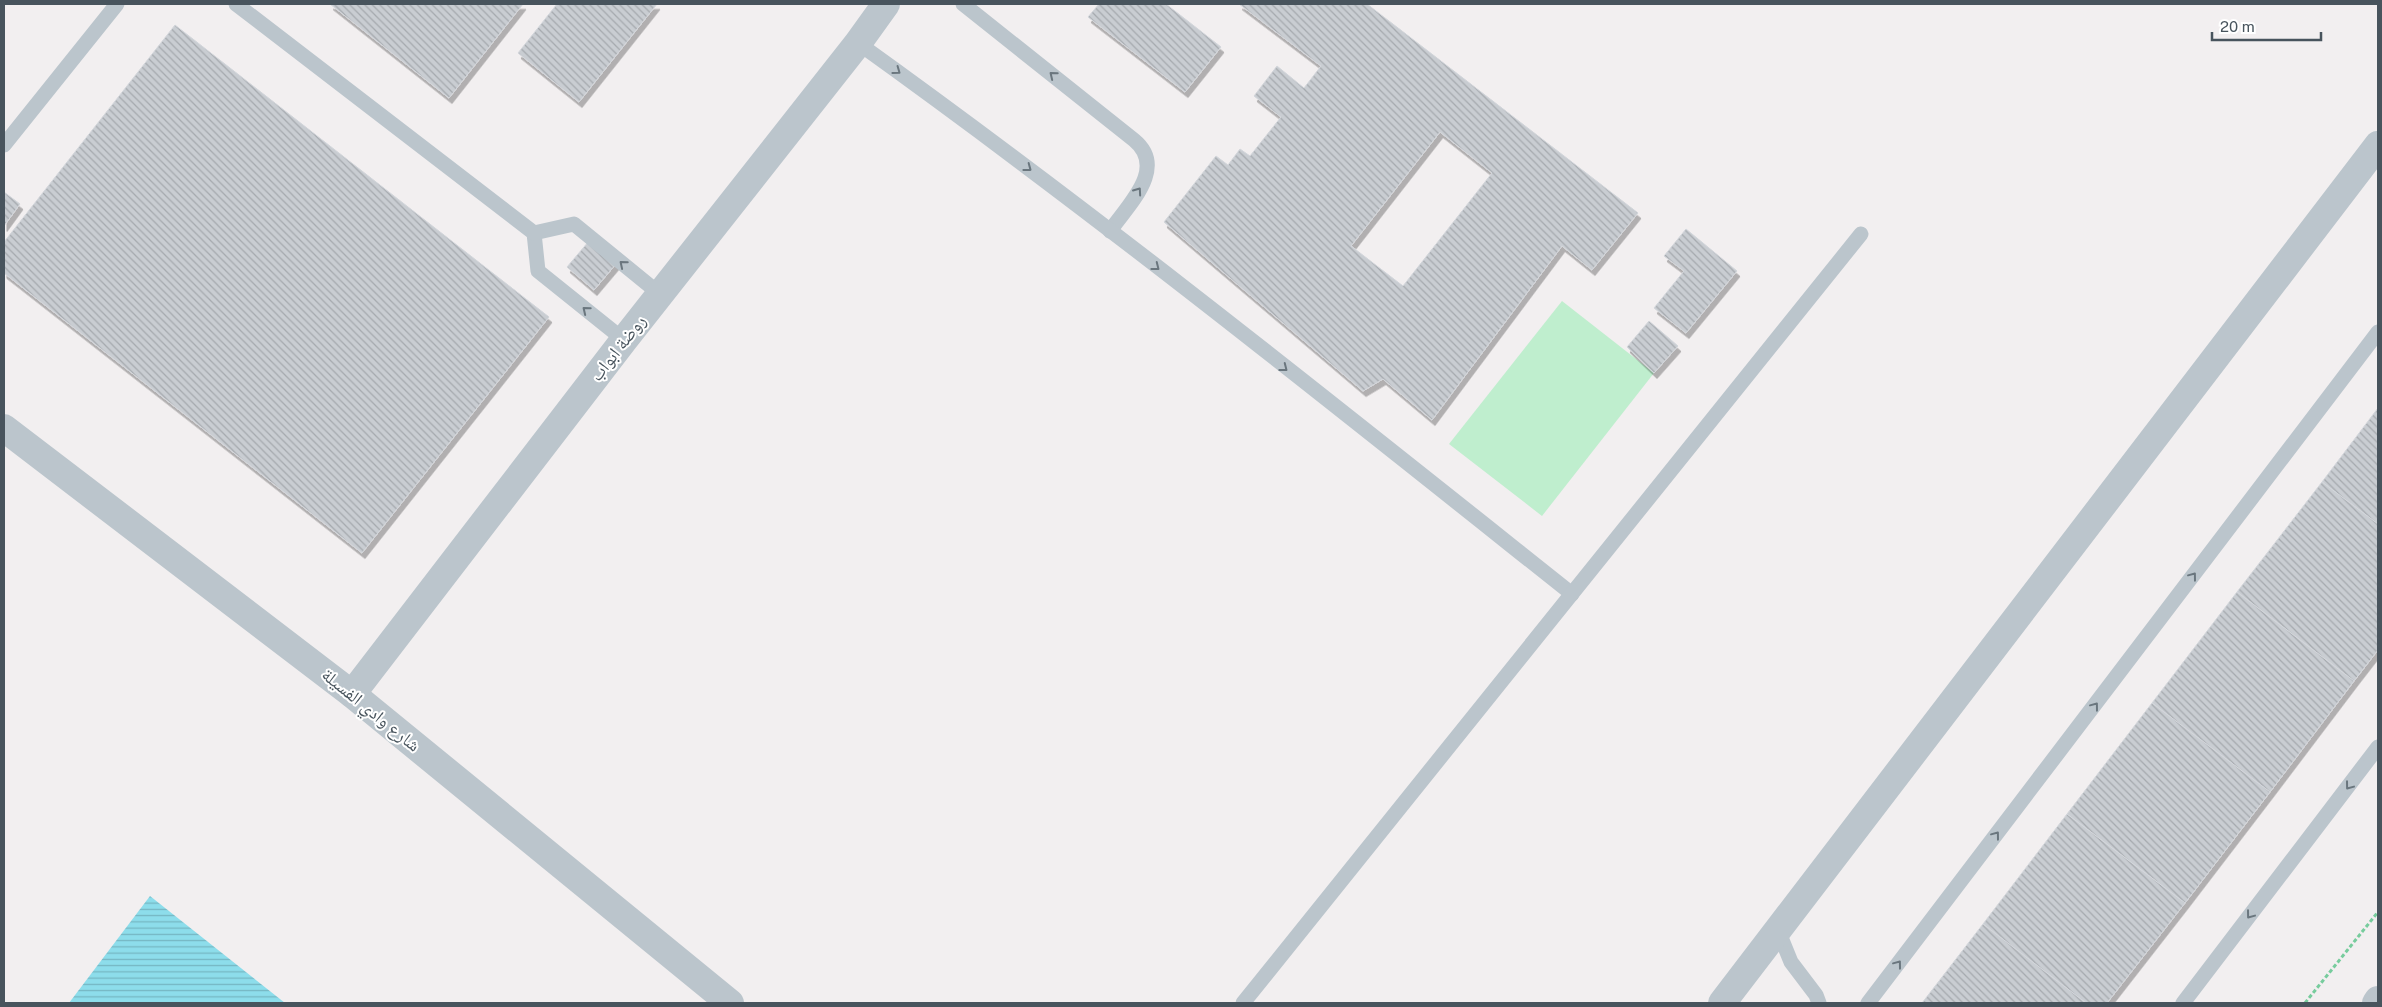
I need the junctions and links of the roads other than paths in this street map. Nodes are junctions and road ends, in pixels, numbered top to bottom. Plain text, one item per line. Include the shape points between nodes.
1 (117, 4) edge
2 (236, 4) edge
3 (886, 4) edge
4 (963, 4) edge
5 (858, 43) junction
6 (2378, 144) edge
7 (4, 145) edge
8 (1110, 231) junction
9 (534, 233) junction
10 (1861, 234) dead end
11 (661, 296) junction
12 (2378, 332) edge
13 (624, 340) junction
14 (4, 428) edge
15 (1572, 594) junction
16 (352, 694) junction
17 (2378, 747) edge
18 (1778, 930) junction
19 (2378, 1000) edge
20 (730, 1003) edge
21 (1242, 1003) edge
22 (1722, 1003) edge
23 (1819, 1003) edge
24 (1868, 1003) edge
25 (2183, 1003) edge
26 (2376, 1003) edge

1 - 7 lane
2 - 9 lane
3 - 5 street, روضة ابواب
8 -> 4 lane via 1147,178 1146,152
5 -> 8 lane
5 - 11 street, روضة ابواب
6 - 18 street
8 -> 15 lane
11 -> 9 lane via 574,224
13 -> 9 lane via 538,271
10 - 15 lane
11 - 13 street, روضة ابواب
24 -> 12 lane
13 - 16 street, روضة ابواب
14 - 16 street, شارع وادي الفسيلة
15 - 21 lane
16 - 20 street, شارع وادي الفسيلة
17 -> 25 lane
18 - 22 street
18 - 23 lane via 1791,962
19 - 26 street

